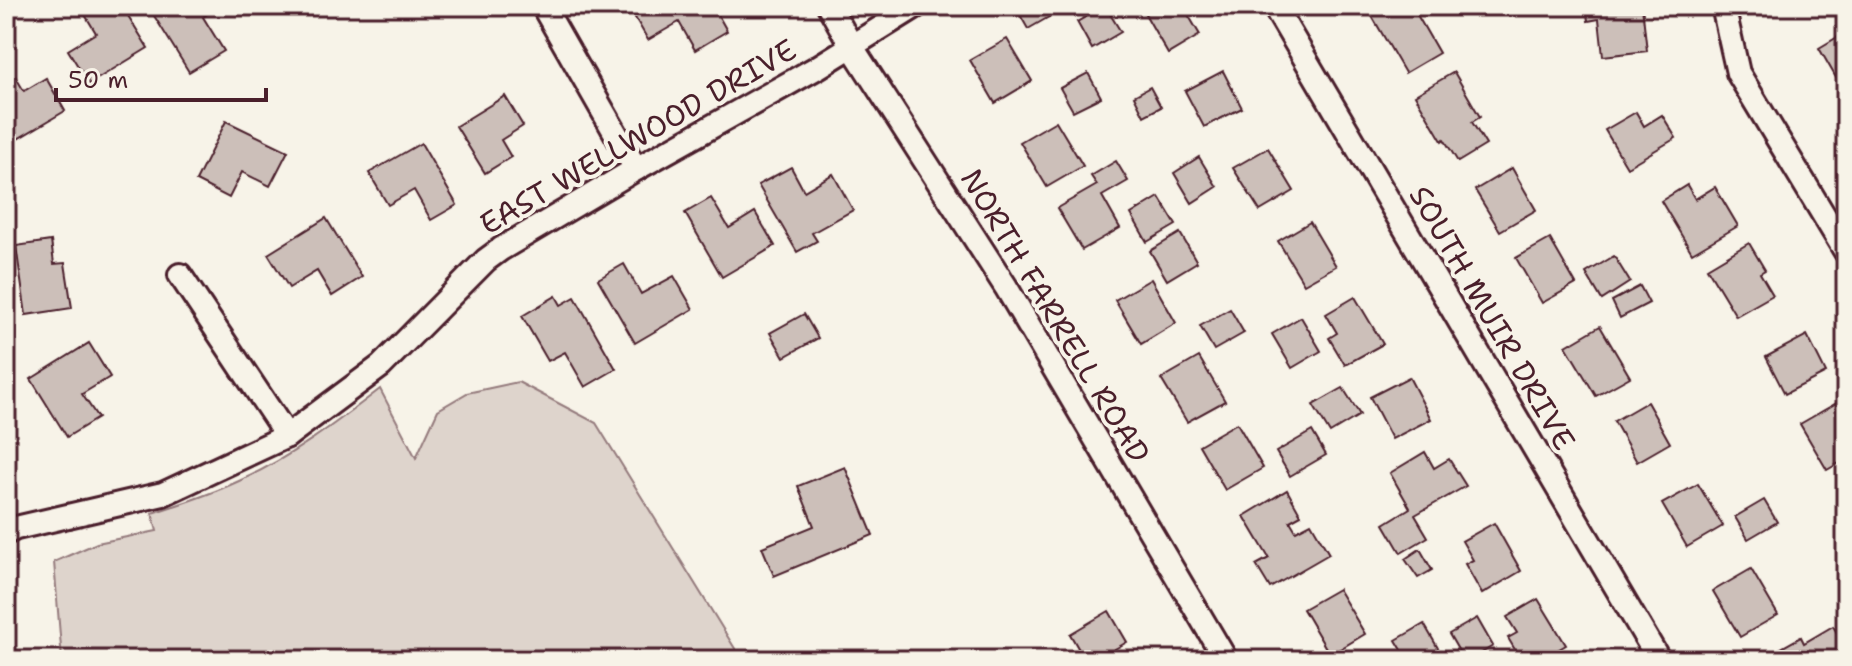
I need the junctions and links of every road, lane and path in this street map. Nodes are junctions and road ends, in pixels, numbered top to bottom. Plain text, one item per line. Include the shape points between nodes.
1 (543, 6) edge
2 (829, 6) edge
3 (916, 6) edge
4 (1274, 6) edge
5 (1723, 6) edge
6 (852, 47) junction
7 (636, 169) junction
8 (1846, 252) edge
9 (180, 275) dead end
10 (287, 436) junction
11 (6, 533) edge
12 (1226, 660) edge
13 (1659, 660) edge

1 - 7 street
2 - 6 street, NORTH FARRELL ROAD
3 - 6 street, EAST WELLWOOD DRIVE
4 - 13 street, SOUTH MUIR DRIVE
5 - 8 street via 1738,73
6 - 7 street, EAST WELLWOOD DRIVE
6 - 12 street, NORTH FARRELL ROAD via 1006,287
7 - 10 street, EAST WELLWOOD DRIVE via 493,255 381,366
9 - 10 street
10 - 11 street, EAST WELLWOOD DRIVE via 163,494

